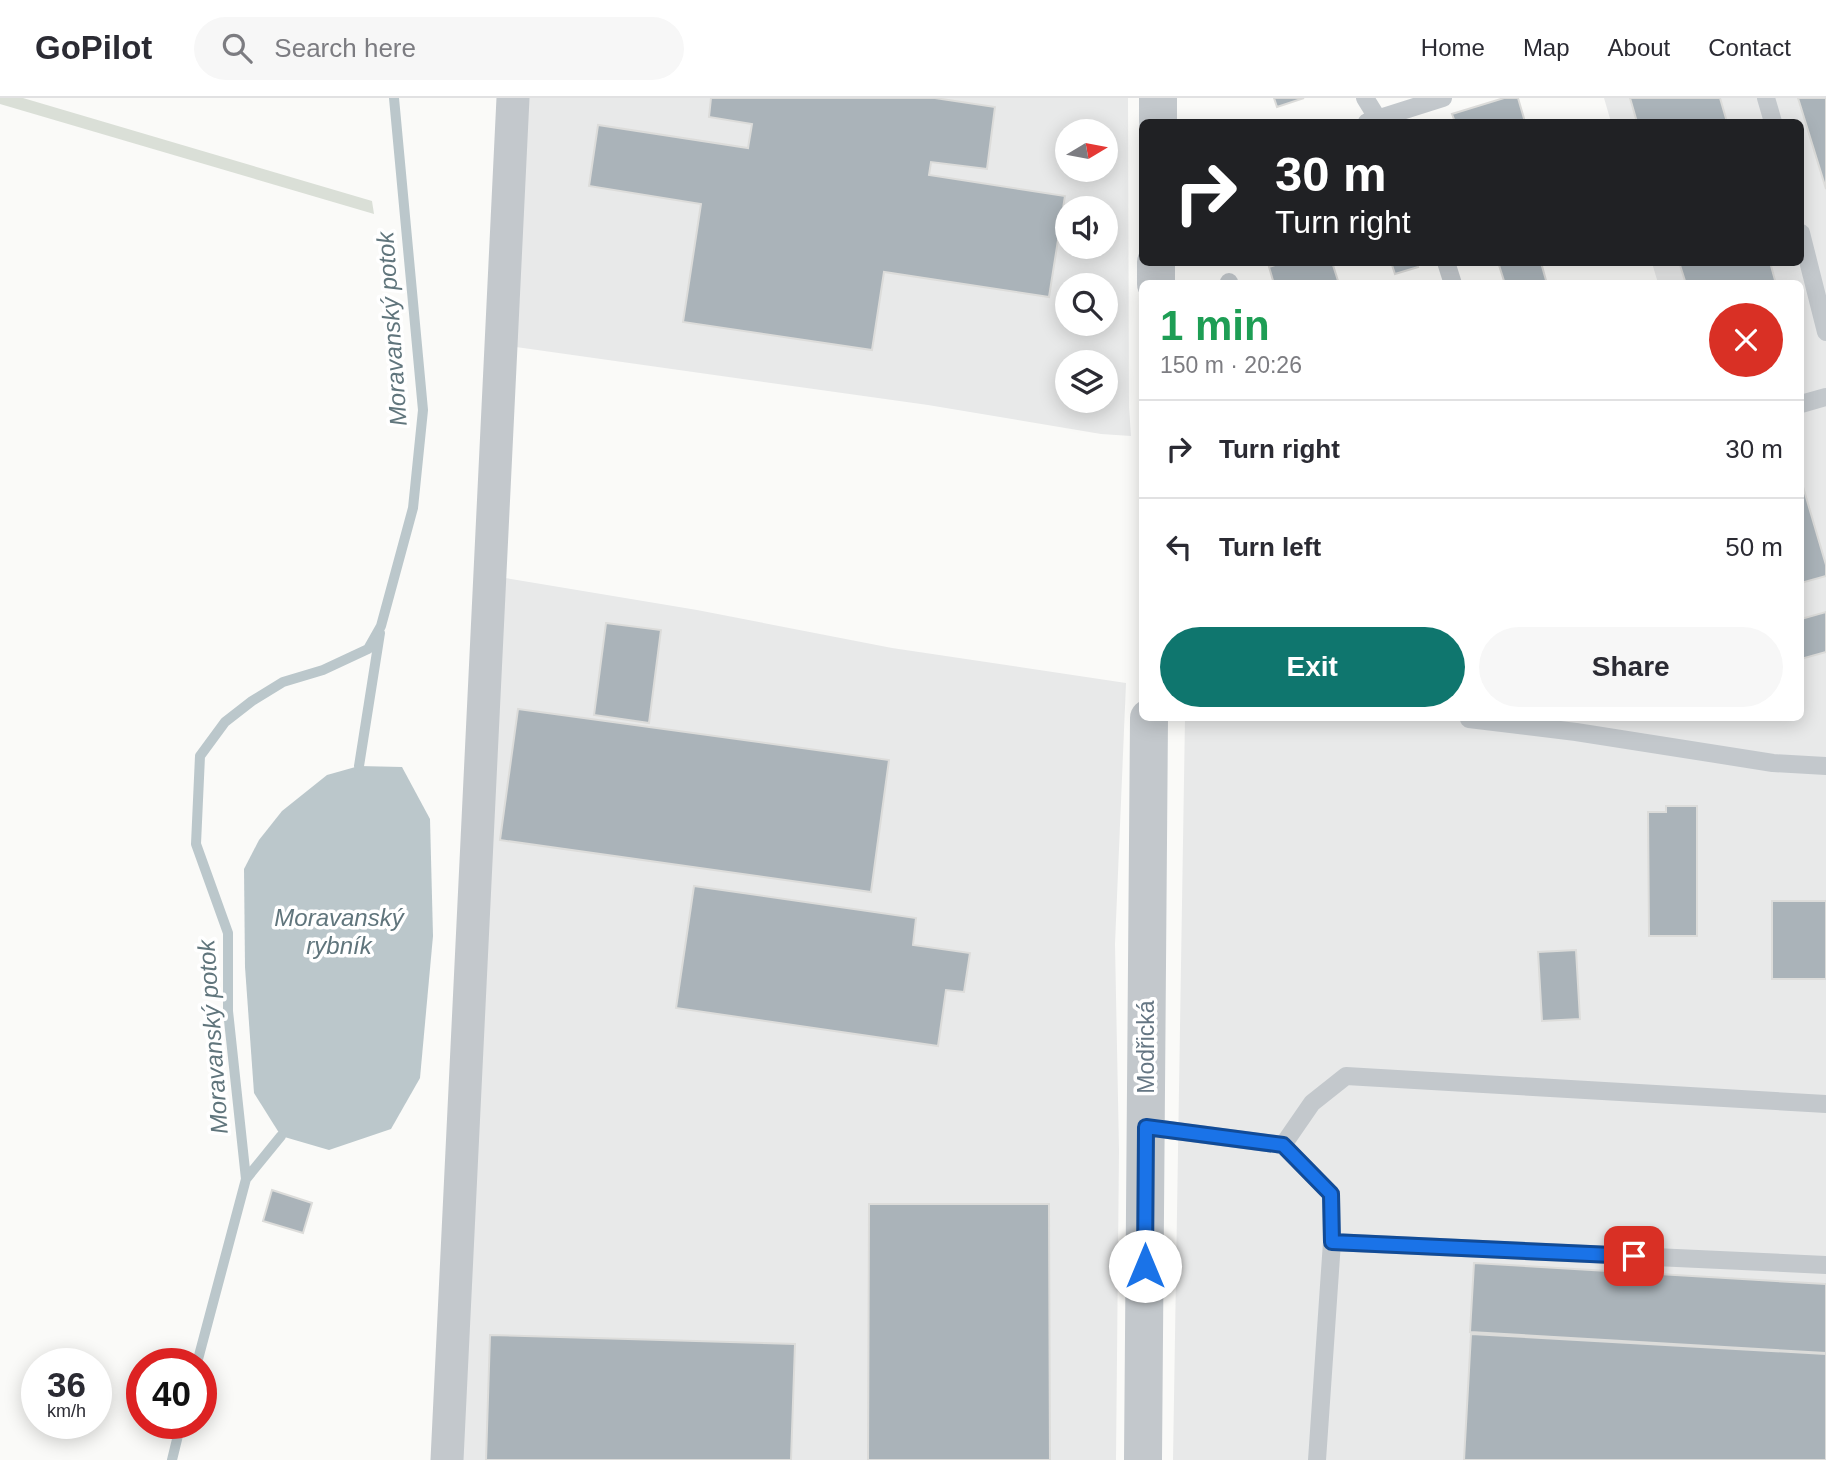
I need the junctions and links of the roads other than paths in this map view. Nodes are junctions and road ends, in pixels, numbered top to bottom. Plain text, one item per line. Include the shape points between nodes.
1 (513, 98) edge
2 (1158, 98) edge
3 (1365, 98) edge
4 (1443, 98) edge
5 (1766, 98) edge
6 (1404, 117) edge
7 (1158, 119) edge
8 (1371, 119) edge
9 (1772, 119) edge
10 (1804, 245) edge
11 (1826, 332) edge
12 (1826, 397) edge
13 (1804, 403) edge
14 (1149, 721) edge
15 (1485, 721) edge
16 (1826, 766) edge
17 (1826, 1104) edge
18 (1146, 1127) junction
19 (1283, 1145) junction
20 (1332, 1242) junction
21 (1826, 1265) edge
22 (447, 1460) edge
23 (1143, 1460) edge
24 (1317, 1460) edge

1 - 22 street
2 - 7 street
3 - 8 lane
4 - 6 lane
5 - 9 lane
10 - 11 lane
12 - 13 lane
14 - 18 street, Modřická
15 - 16 lane via 1773,763
17 - 19 lane via 1346,1076 1312,1103
18 - 19 lane
18 - 23 street, Modřická
19 - 20 lane via 1331,1194
20 - 21 lane
20 - 24 lane

